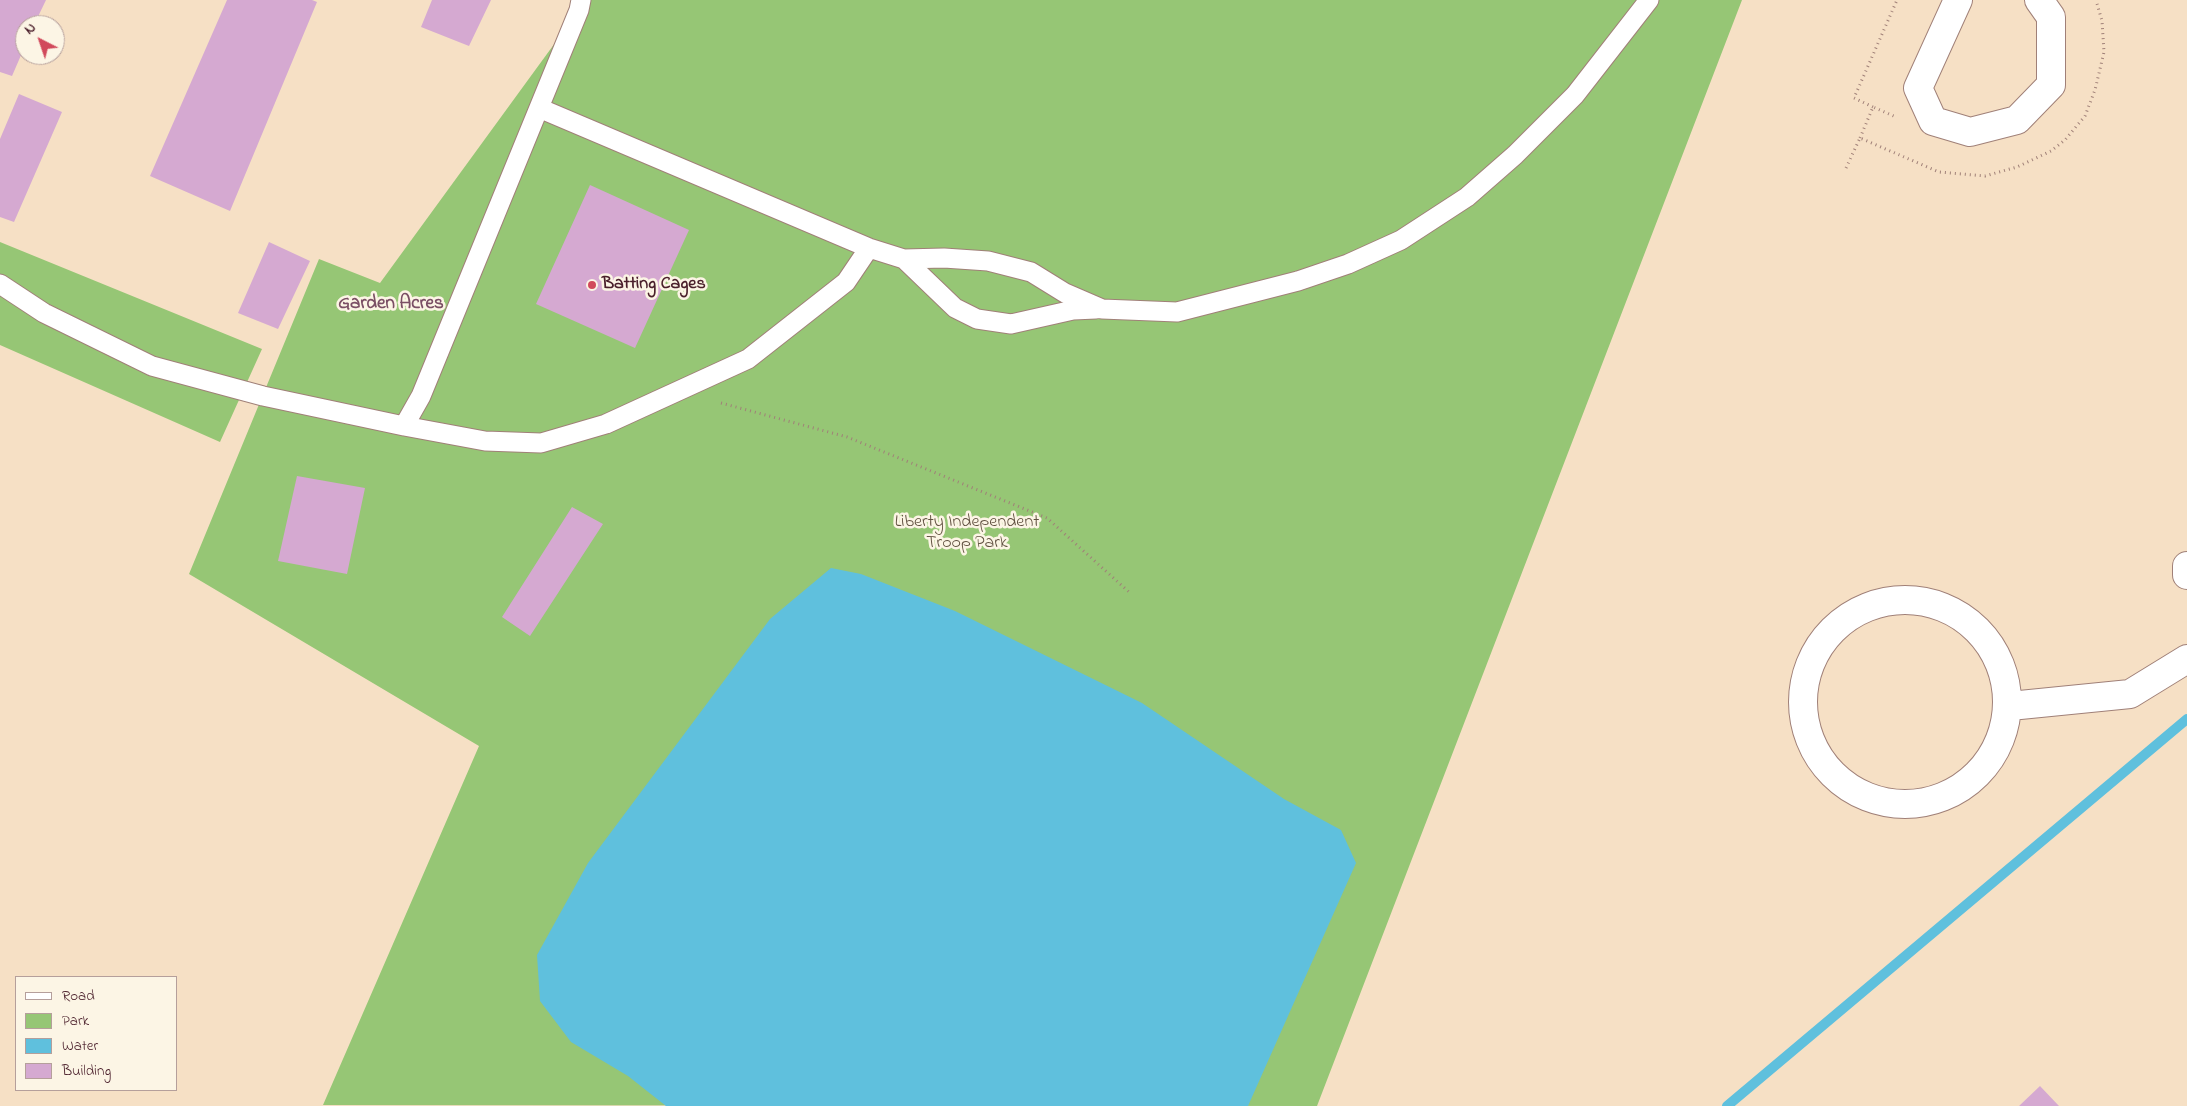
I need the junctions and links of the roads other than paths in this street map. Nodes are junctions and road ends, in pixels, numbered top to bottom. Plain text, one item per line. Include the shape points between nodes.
1 (581, 0) edge
2 (1649, 0) edge
3 (1958, 0) edge
4 (2039, 0) edge
5 (539, 108) junction
6 (869, 248) junction
7 (904, 259) junction
8 (0, 284) edge
9 (1102, 309) junction
10 (404, 426) junction
11 (2187, 566) edge
12 (2187, 575) edge
13 (2187, 659) edge
14 (2010, 706) junction

1 - 5 lane
2 - 9 lane via 1575,95 1516,156 1467,197 1401,240 1348,264 1298,281 1177,312
3 - 4 street via 1918,88 1933,121 1970,132 2017,120 2051,84 2051,16
5 - 6 lane
5 - 10 lane via 420,396
6 - 7 lane
6 - 10 lane via 846,282 748,359 606,424 541,444 485,441
7 - 9 lane via 988,261 1031,272 1065,293
7 - 9 lane via 954,308 977,318 1011,324 1073,310
8 - 10 lane via 44,314 152,366 263,396
11 - 12 street
13 - 14 street via 2130,694
14 - 14 street via 1991,642 1960,612 1917,598 1878,601 1835,626 1810,660 1802,707 1810,743 1829,772 1858,794 1889,804 1933,802 1965,787 2001,742

